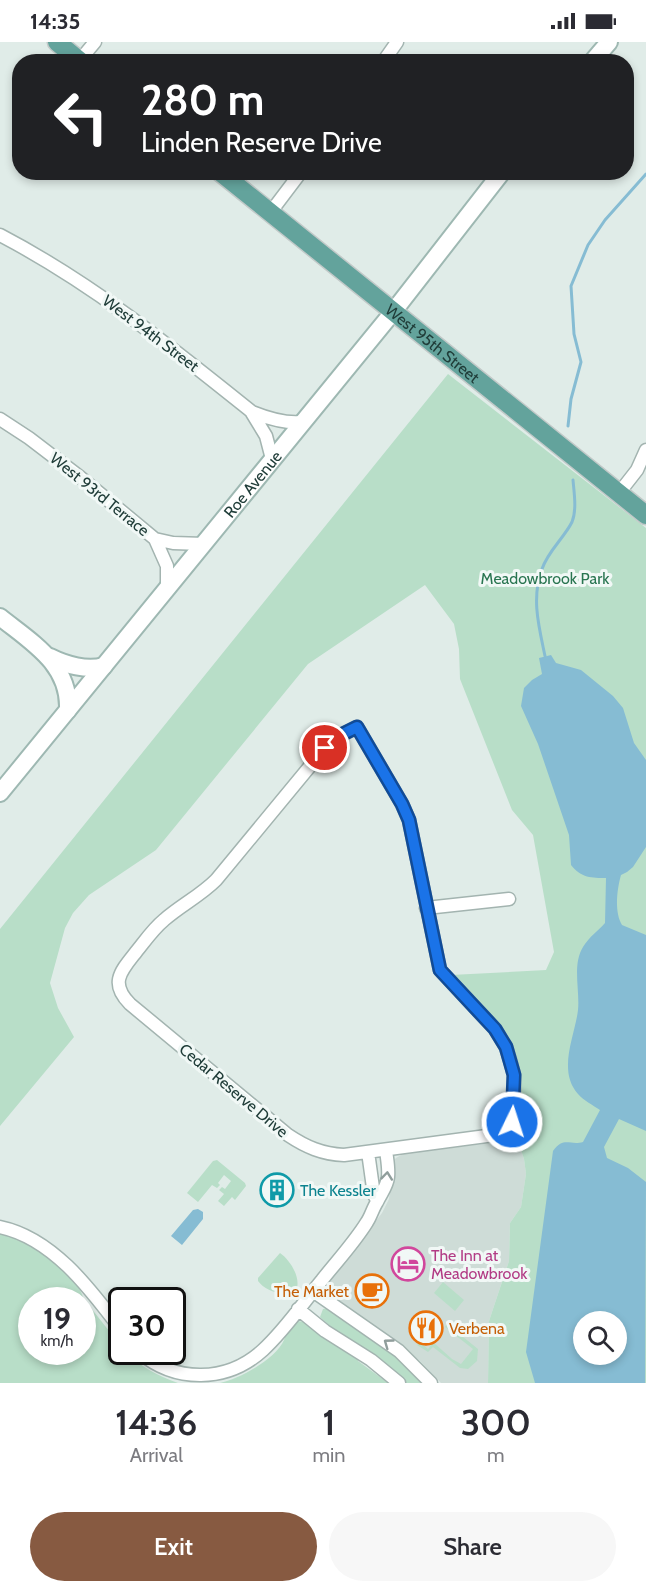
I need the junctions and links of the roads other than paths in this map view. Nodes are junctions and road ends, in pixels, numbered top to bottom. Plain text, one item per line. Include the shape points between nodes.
1 (57, 42) edge
2 (95, 42) edge
3 (609, 42) edge
4 (72, 54) edge
5 (86, 54) edge
6 (599, 54) edge
7 (230, 180) edge
8 (295, 180) edge
9 (496, 180) edge
10 (270, 213) junction
11 (0, 235) edge
12 (393, 312) junction
13 (252, 412) junction
14 (0, 419) edge
15 (302, 422) junction
16 (646, 450) edge
17 (272, 459) junction
18 (619, 493) junction
19 (646, 515) edge
20 (155, 539) junction
21 (204, 544) junction
22 (166, 590) junction
23 (0, 617) edge
24 (50, 657) junction
25 (104, 666) junction
26 (68, 710) junction
27 (0, 793) edge
28 (509, 899) dead end
29 (426, 908) junction
30 (386, 1150) junction
31 (368, 1152) junction
32 (377, 1200) junction
33 (0, 1227) edge
34 (313, 1291) junction
35 (298, 1309) junction
36 (108, 1313) edge
37 (156, 1365) edge
38 (399, 1383) edge
39 (430, 1383) edge

1 - 4 main road
2 - 5 street
3 - 6 main road
7 - 10 main road, West 95th Street
8 - 10 street
9 - 12 main road, Roe Avenue
10 - 12 main road, West 95th Street
11 - 13 street, West 94th Street via 122,309
12 - 15 main road, Roe Avenue
12 - 18 main road, West 95th Street
13 - 15 street, West 94th Street via 271,419
13 - 17 street via 266,436
14 - 20 street, West 93rd Terrace
15 - 17 main road, Roe Avenue
16 - 18 street
17 - 21 main road, Roe Avenue
18 - 19 main road, West 95th Street
20 - 21 street
20 - 22 street, West 93rd Terrace via 167,566
21 - 22 main road, Roe Avenue
22 - 25 main road, Roe Avenue
23 - 24 main road
24 - 25 main road via 85,667
24 - 26 main road via 67,690
25 - 26 main road, Roe Avenue
26 - 27 main road, Roe Avenue
28 - 29 street
29 - 30 street, Cedar Reserve Drive via 440,970 495,1029 506,1047 514,1075 514,1115 508,1128 494,1136
29 - 31 street, Cedar Reserve Drive via 409,820 357,727 325,748 206,890 156,927 118,980 130,1004 298,1142 333,1155
30 - 31 street, Cedar Reserve Drive
32 -> 30 street via 388,1178
31 - 32 street
32 - 34 street via 367,1222
33 - 36 street via 33,1239 92,1293
34 - 35 street
39 -> 34 street via 399,1352
35 - 37 street via 262,1350 240,1366 217,1375 195,1376
35 - 38 street

